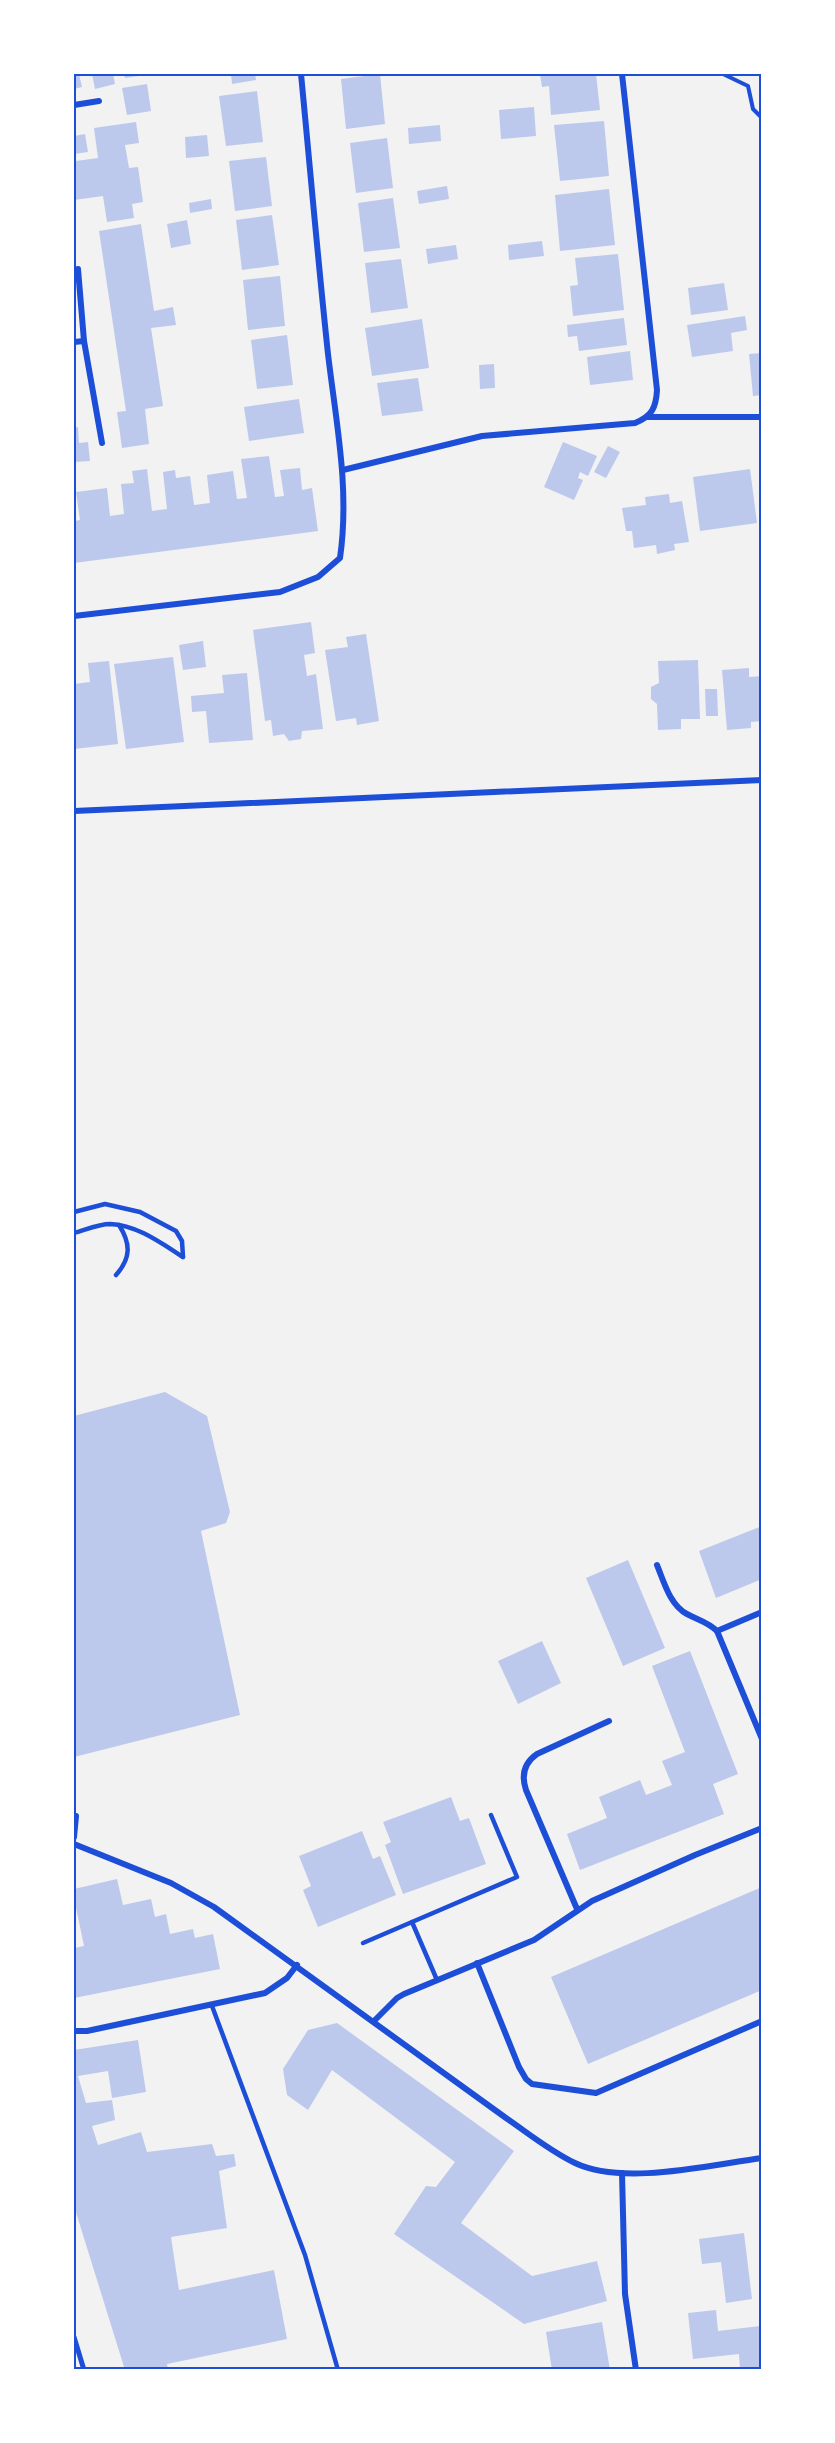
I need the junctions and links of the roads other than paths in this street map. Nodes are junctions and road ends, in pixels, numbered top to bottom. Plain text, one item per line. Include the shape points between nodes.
1 (301, 74) edge
2 (622, 74) edge
3 (99, 101) dead end
4 (74, 105) edge
5 (78, 269) dead end
6 (84, 341) junction
7 (74, 342) edge
8 (648, 417) junction
9 (762, 417) edge
10 (102, 443) dead end
11 (343, 470) junction
12 (74, 615) edge
13 (762, 780) edge
14 (74, 811) edge
15 (74, 1212) edge
16 (119, 1225) junction
17 (74, 1233) edge
18 (116, 1275) dead end
19 (657, 1565) dead end
20 (762, 1612) edge
21 (717, 1630) junction
22 (609, 1721) dead end
23 (762, 1739) edge
24 (491, 1815) dead end
25 (76, 1816) dead end
26 (762, 1828) edge
27 (74, 1837) edge
28 (74, 1845) edge
29 (577, 1910) junction
30 (412, 1922) junction
31 (363, 1943) dead end
32 (477, 1963) junction
33 (297, 1965) junction
34 (437, 1980) junction
35 (212, 2006) junction
36 (375, 2021) junction
37 (762, 2021) edge
38 (74, 2031) edge
39 (762, 2157) edge
40 (622, 2173) junction
41 (74, 2337) edge
42 (84, 2370) edge
43 (338, 2370) edge
44 (636, 2370) edge

1 - 11 street
2 - 8 street via 657,390 656,406
3 - 4 street
5 - 6 street
6 - 7 street
6 - 10 street
8 - 9 street
8 - 11 street via 635,423 482,436
11 - 12 street via 344,531 340,558 318,577 280,592
13 - 14 street
15 - 16 lane via 105,1204 140,1212 176,1231 182,1241 183,1257 143,1233
16 - 17 lane
16 - 18 lane via 129,1250
19 - 21 street via 676,1605
20 - 21 street
21 - 23 street
22 - 29 street via 537,1754 524,1772 526,1791
24 - 30 lane via 517,1877
25 - 27 street
26 - 29 street via 592,1900
28 - 33 street via 171,1883 214,1907
29 - 32 street via 542,1935
30 - 31 lane
30 - 34 lane
32 - 34 street
32 - 37 street via 526,2079 537,2086 596,2093
33 - 35 street via 287,1978 265,1993
33 - 36 street
34 - 36 street via 396,1998
35 - 38 street
35 - 43 lane via 305,2255
36 - 40 street via 556,2153 583,2166
39 - 40 street
40 - 44 street via 625,2294
41 - 42 street

